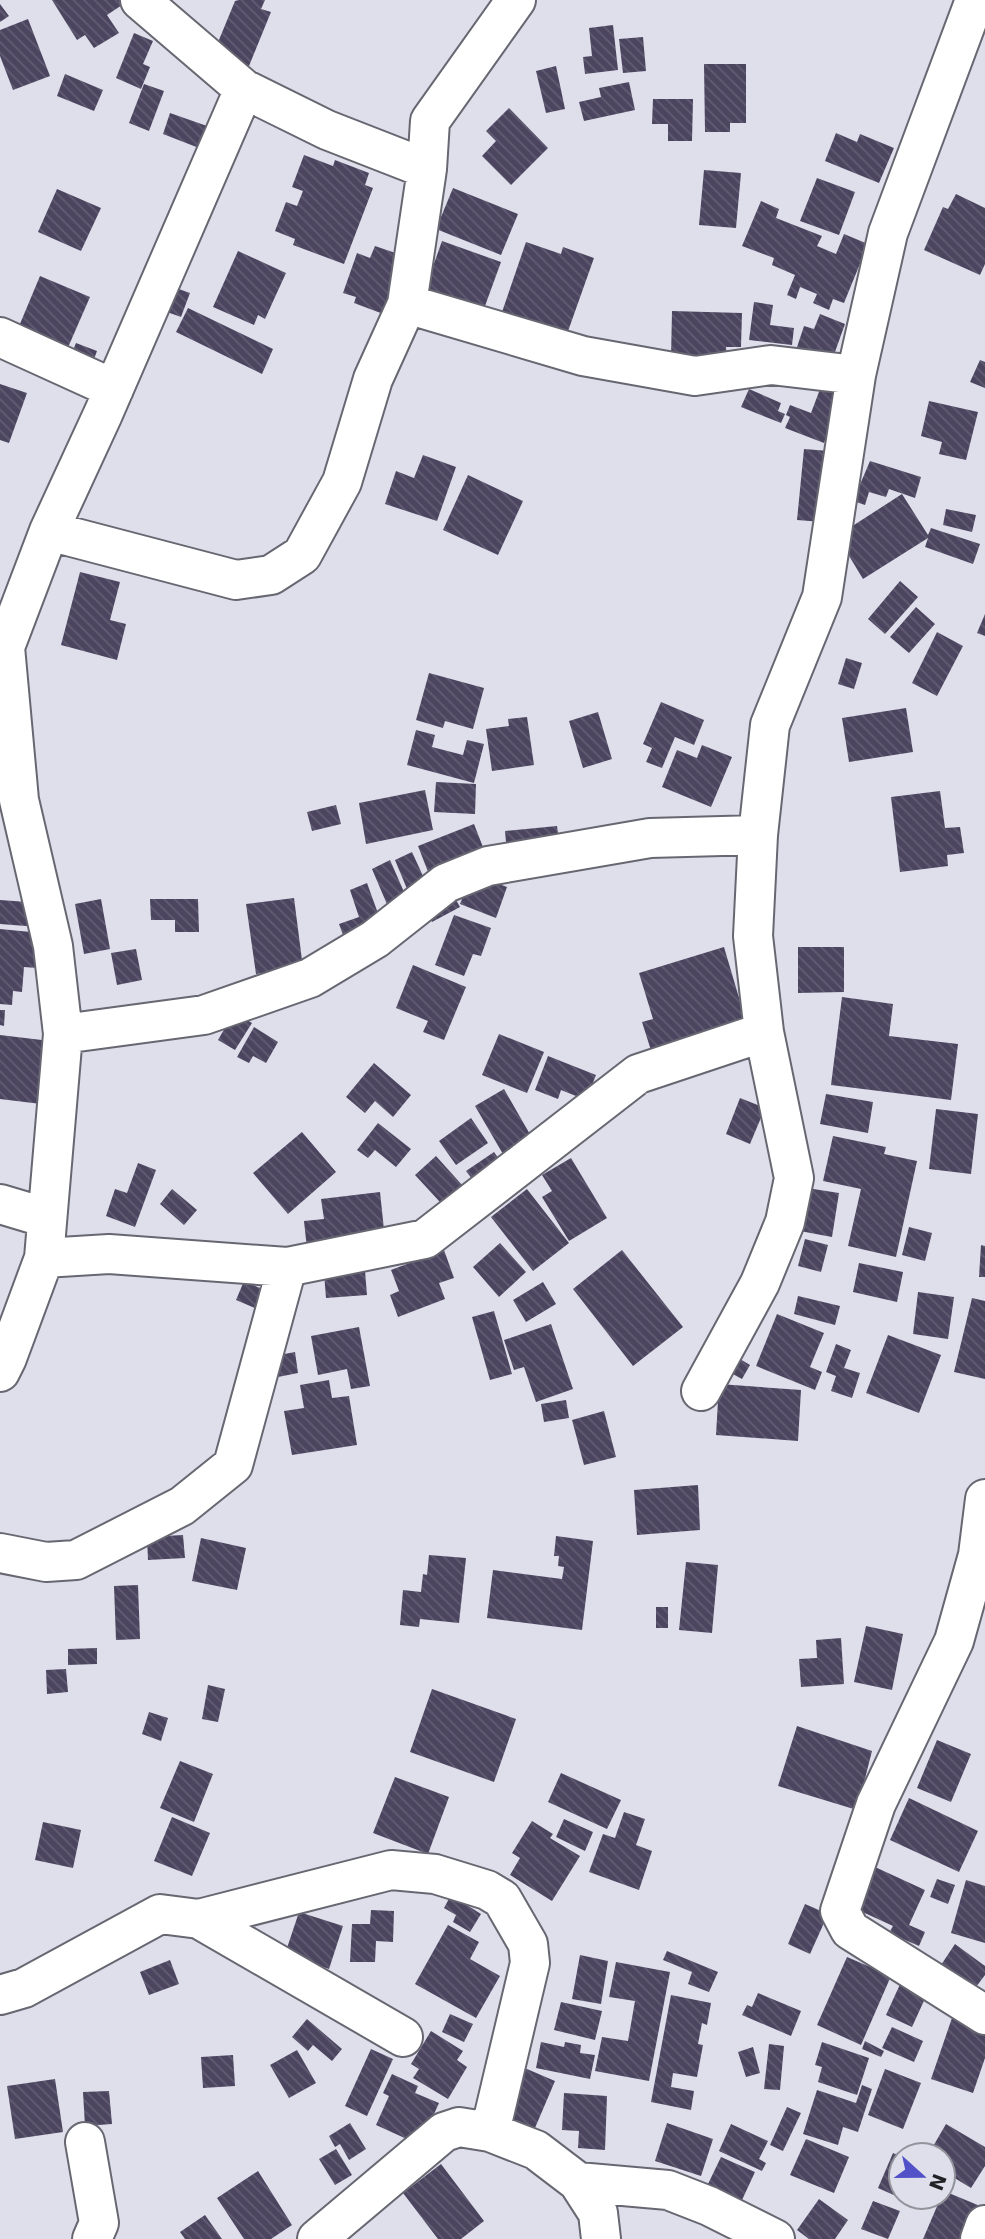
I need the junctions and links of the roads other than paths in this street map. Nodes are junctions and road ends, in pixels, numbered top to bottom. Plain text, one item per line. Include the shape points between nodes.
1 (140, 0) edge
2 (516, 0) edge
3 (975, 0) edge
4 (244, 89) junction
5 (426, 169) junction
6 (407, 304) junction
7 (0, 337) edge
8 (856, 375) junction
9 (114, 389) junction
10 (49, 531) junction
11 (758, 835) junction
12 (764, 1032) junction
13 (64, 1034) junction
14 (0, 1204) edge
15 (47, 1218) junction
16 (44, 1258) junction
17 (287, 1267) junction
18 (0, 1372) edge
19 (701, 1391) dead end
20 (985, 1499) edge
21 (0, 1553) edge
22 (199, 1919) junction
23 (0, 1995) edge
24 (985, 2015) edge
25 (403, 2037) dead end
26 (489, 2132) junction
27 (85, 2141) dead end
28 (578, 2182) junction
29 (985, 2225) edge
30 (92, 2239) edge
31 (317, 2239) edge
32 (601, 2239) edge
33 (775, 2239) edge
34 (980, 2239) edge

1 - 4 street
2 - 5 street via 430,121
3 - 8 street via 888,233
4 - 5 street via 327,130
4 - 9 street
5 - 6 street
6 - 8 street via 583,356 695,376 771,365
6 - 10 street via 373,379 342,482 302,555 271,575 236,580
7 - 9 street
8 - 11 street via 822,597 770,725
9 - 10 street
10 - 13 street via 5,647 19,800 52,946
11 - 12 street via 753,936
11 - 13 street via 650,838 488,866 446,883 375,939 310,978 204,1016
12 - 17 street via 638,1074 425,1239
12 - 19 street via 794,1178 786,1222 760,1283
13 - 15 street
14 - 15 street
15 - 16 street
16 - 17 street via 109,1254
16 - 18 street
17 - 21 street via 233,1465 182,1506 76,1560 46,1562
20 - 24 street via 978,1555 954,1641 876,1804 840,1911 850,1930
22 - 23 street via 160,1914 24,1988
22 - 25 street
22 - 26 street via 391,1870 435,1874 502,1899 528,1944 530,1963
26 - 28 street via 536,2151
26 - 31 street via 459,2127 444,2132
27 - 30 street via 99,2223
28 - 32 street via 598,2213
28 - 33 street via 668,2190
29 - 34 street

